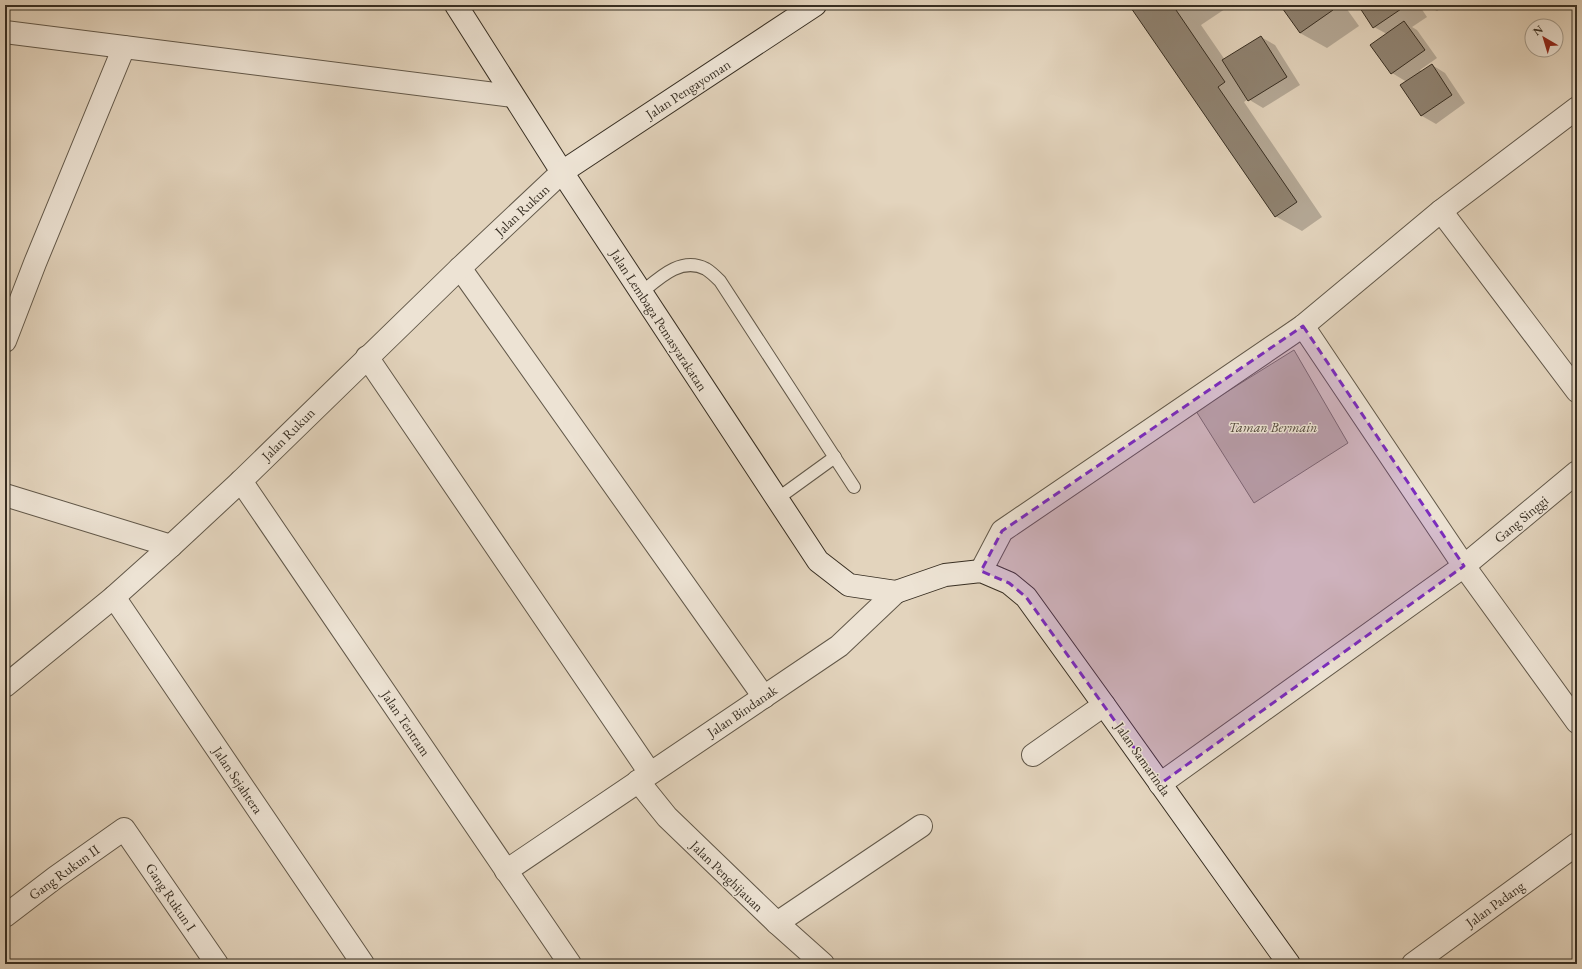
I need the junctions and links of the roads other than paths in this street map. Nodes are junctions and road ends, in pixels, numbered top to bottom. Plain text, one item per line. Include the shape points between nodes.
1 (456, 5) edge
2 (812, 6) edge
3 (5, 32) edge
4 (124, 46) junction
5 (512, 96) junction
6 (1577, 108) edge
7 (562, 172) junction
8 (1442, 210) junction
9 (460, 268) junction
10 (641, 293) junction
11 (1304, 326) junction
12 (5, 341) edge
13 (367, 357) junction
14 (1577, 391) edge
15 (835, 457) junction
16 (1577, 472) edge
17 (241, 481) junction
18 (854, 487) dead end
19 (5, 495) edge
20 (777, 499) junction
21 (171, 546) junction
22 (1464, 566) junction
23 (981, 571) junction
24 (896, 592) junction
25 (114, 597) junction
26 (5, 686) edge
27 (764, 697) junction
28 (1104, 705) junction
29 (1577, 722) edge
30 (1033, 755) dead end
31 (644, 777) junction
32 (1160, 784) junction
33 (921, 826) dead end
34 (124, 829) joint
35 (1577, 844) edge
36 (506, 871) junction
37 (5, 916) edge
38 (777, 923) junction
39 (217, 964) edge
40 (363, 964) edge
41 (570, 964) edge
42 (823, 964) edge
43 (1289, 964) edge
44 (1413, 964) edge

1 - 5 street, Jalan Lembaga Pemasyarakatan
2 - 7 street, Jalan Pengayoman
3 - 4 street
4 - 5 street
4 - 12 street
5 - 7 street, Jalan Lembaga Pemasyarakatan
6 - 8 street
7 - 9 street, Jalan Rukun
7 - 10 street, Jalan Lembaga Pemasyarakatan
8 - 11 street
8 - 14 street
9 - 13 street, Jalan Rukun
9 - 27 street
10 - 15 lane via 656,280 686,264 697,265 707,270 720,281
10 - 20 street, Jalan Lembaga Pemasyarakatan
11 - 22 street
11 - 23 street via 1002,531
13 - 17 street, Jalan Rukun
13 - 31 street, Jalan Penghijauan
15 - 18 lane
15 - 20 lane
16 - 22 street, Gang Singgi
17 - 21 street, Jalan Rukun
17 - 36 street, Jalan Tentram
19 - 21 street
20 - 24 street, Jalan Lembaga Pemasyarakatan via 818,561 824,566 849,585
21 - 25 street, Jalan Rukun
22 - 29 street
22 - 32 street, Gang Singgi
23 - 24 street, Jalan Bindanak via 945,575
23 - 28 street, Jalan Samarinda via 1009,583 1026,597
24 - 27 street, Jalan Bindanak via 839,646
25 - 26 street, Jalan Rukun
25 - 40 street, Jalan Sejahtera
27 - 31 street, Jalan Bindanak
28 - 30 street
28 - 32 street, Jalan Samarinda
31 - 36 street, Jalan Bindanak
31 - 38 street, Jalan Penghijauan via 667,817
32 - 43 street, Jalan Samarinda
33 - 38 street
34 - 37 street, Gang Rukun II
34 - 39 street, Gang Rukun I
35 - 44 street, Jalan Padang
36 - 41 street, Jalan Tentram
38 - 42 street, Jalan Penghijauan

